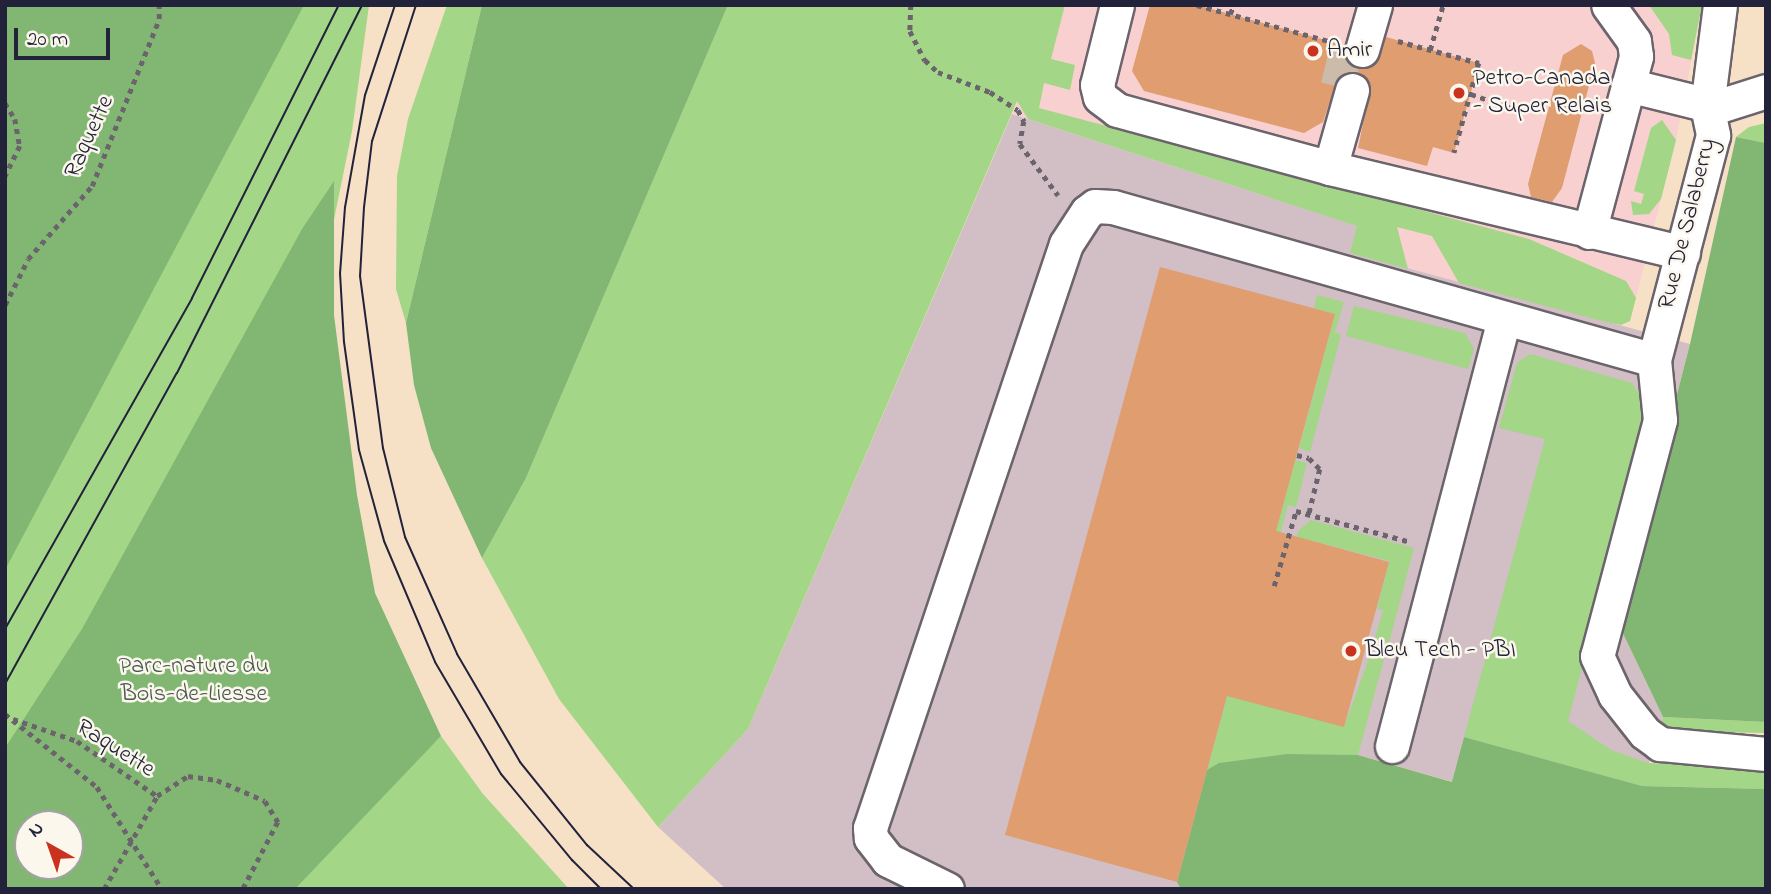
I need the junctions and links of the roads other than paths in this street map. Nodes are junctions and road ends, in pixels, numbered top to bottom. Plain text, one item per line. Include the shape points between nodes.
1 (1117, 5) edge
2 (1358, 5) edge
3 (1375, 5) edge
4 (1608, 5) edge
5 (1720, 5) edge
6 (1628, 85) junction
7 (1344, 88) tunnel mouth
8 (1766, 91) edge
9 (1707, 106) junction
10 (1323, 166) junction
11 (1589, 232) junction
12 (1683, 253) junction
13 (1504, 319) junction
14 (1654, 360) junction
15 (1392, 746) dead end
16 (1766, 754) edge
17 (947, 889) edge

1 - 10 street via 1098,77 1098,92 1104,102 1138,116
2 - 3 street via 1359,41
4 - 6 street via 1636,49
5 - 9 street
6 - 9 street
6 - 11 street
7 - 10 street
8 - 9 street, Rue De Salaberry via 1736,103
9 - 12 street, Rue De Salaberry via 1713,135
10 - 11 street
11 - 12 street
12 - 14 street, Rue De Salaberry
13 - 14 street
13 - 15 street
13 - 17 street via 1113,207 1095,206 1077,220 870,828 878,850 888,860
14 - 16 street via 1660,420 1597,656 1615,695 1645,733 1660,744

